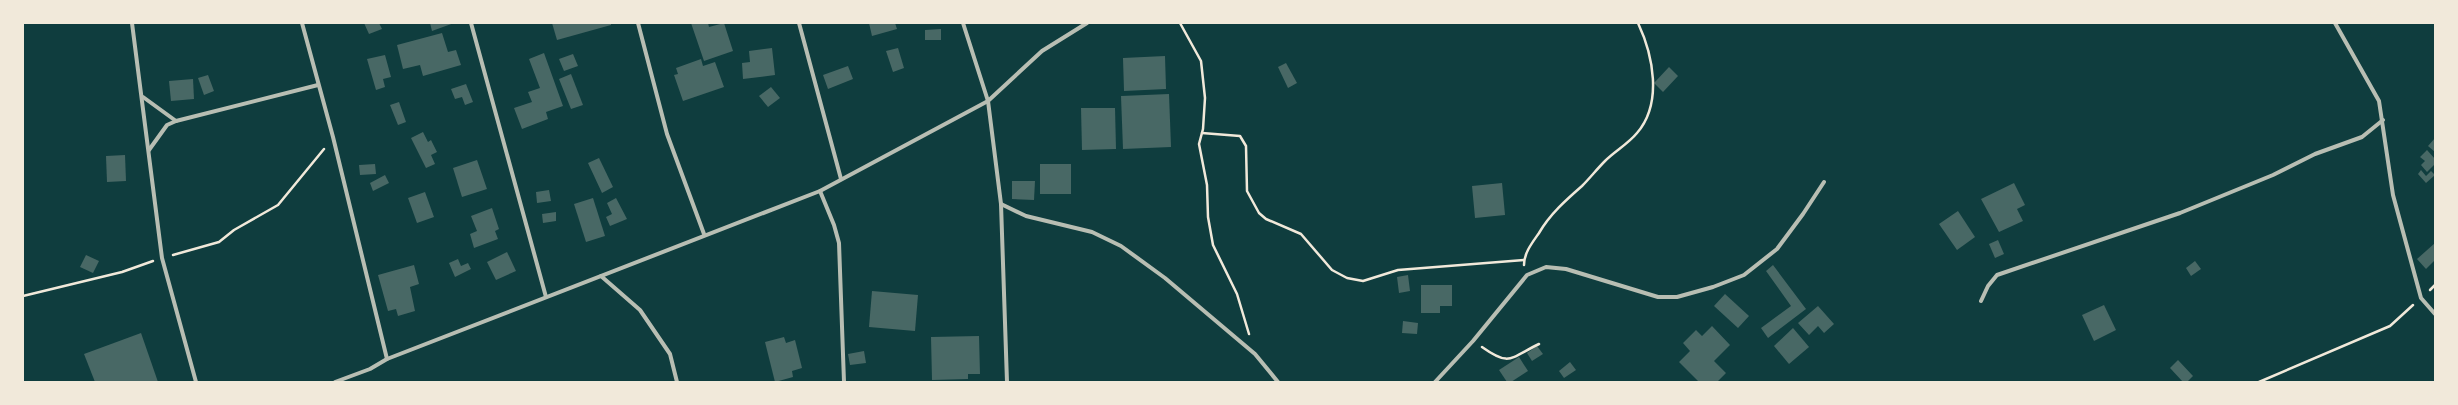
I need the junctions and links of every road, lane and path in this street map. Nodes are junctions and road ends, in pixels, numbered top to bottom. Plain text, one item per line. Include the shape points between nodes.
1 (132, 23) edge
2 (302, 23) edge
3 (471, 23) edge
4 (638, 23) edge
5 (799, 23) edge
6 (963, 23) edge
7 (1087, 23) edge
8 (1180, 23) edge
9 (1638, 23) edge
10 (2335, 23) edge
11 (318, 85) junction
12 (142, 97) junction
13 (988, 101) junction
14 (2383, 120) junction
15 (176, 121) junction
16 (1202, 133) junction
17 (333, 137) junction
18 (149, 150) junction
19 (841, 179) junction
20 (1824, 182) dead end
21 (820, 190) junction
22 (1001, 204) junction
23 (704, 234) junction
24 (162, 258) junction
25 (1524, 260) junction
26 (1527, 275) junction
27 (601, 276) junction
28 (23, 296) edge
29 (546, 297) junction
30 (2421, 298) junction
31 (1981, 301) dead end
32 (2435, 314) edge
33 (1473, 341) junction
34 (1539, 344) dead end
35 (1255, 354) junction
36 (387, 359) junction
37 (196, 382) edge
38 (335, 382) edge
39 (677, 382) edge
40 (844, 382) edge
41 (1007, 382) edge
42 (1278, 382) edge
43 (1435, 382) edge
44 (2259, 382) edge

1 - 12 street
2 - 11 street
3 - 29 street
4 - 23 street via 667,134
5 - 19 street
6 - 13 street
7 - 13 street via 1042,51
8 - 16 path via 1201,60 1205,98
9 - 25 path via 1647,42 1653,83 1652,103 1643,124 1637,134 1562,203 1542,226
10 - 14 street via 2379,101
11 - 15 street
11 - 17 street
12 - 15 street
12 - 18 street
13 - 19 street
13 - 22 street
14 - 30 street via 2393,195
14 - 31 street via 2362,137 2315,154 2273,175 2180,213 1997,275
15 - 18 street via 167,125
16 - 25 path via 1240,136 1246,146 1247,191 1259,213 1266,219 1301,234 1332,270 1347,278 1363,281 1398,270
16 - 35 path via 1199,144 1207,185 1208,217 1213,245 1236,294
17 - 24 path via 278,205 234,230 219,242
17 - 36 street
18 - 24 street
19 - 21 street
20 - 26 street via 1777,249 1744,275 1713,287 1677,297 1658,297 1566,269 1546,268
21 - 23 street
21 - 40 street via 839,243
22 - 35 street via 1026,216 1092,232 1121,246 1165,278
22 - 41 street
23 - 27 street
24 - 28 path via 122,272
24 - 37 street
25 - 26 path
26 - 33 street
27 - 29 street
27 - 39 street via 640,310 670,354
29 - 36 street
30 - 32 street
30 - 44 path via 2390,326
33 - 34 path via 1502,360 1508,360
33 - 43 street
35 - 42 street
36 - 38 street via 370,369

